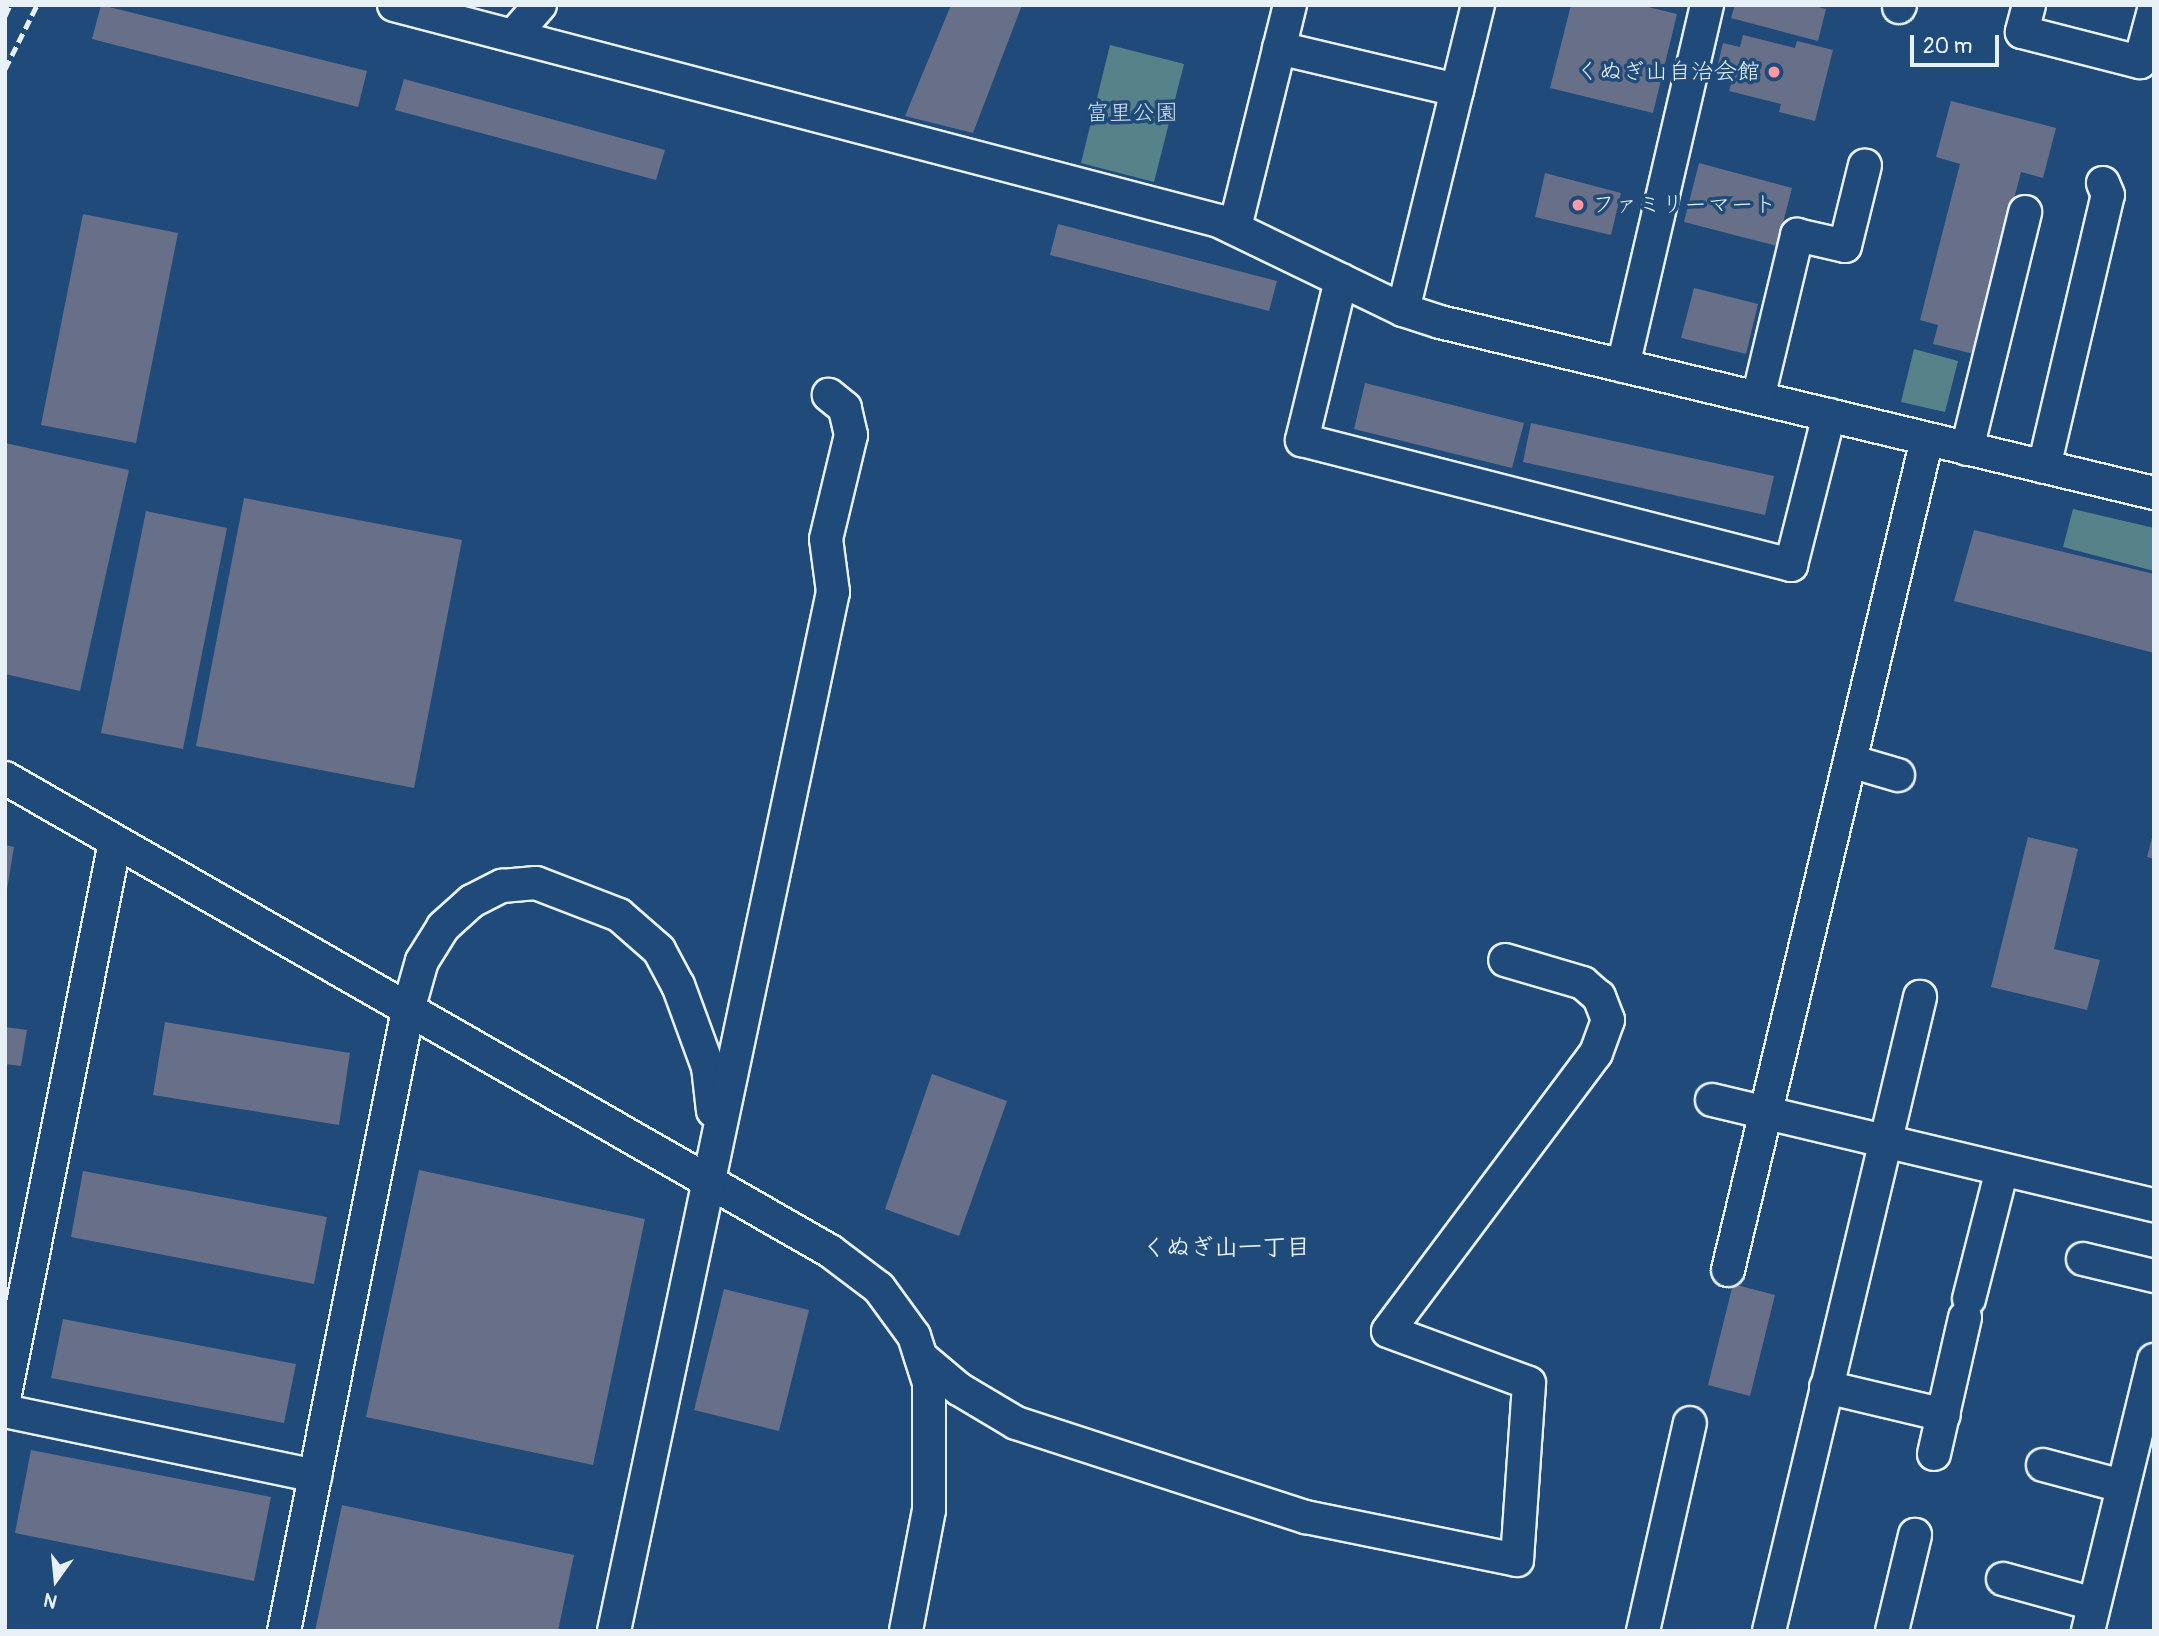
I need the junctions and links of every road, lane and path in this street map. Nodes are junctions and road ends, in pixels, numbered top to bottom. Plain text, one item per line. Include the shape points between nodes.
1 (394, 5) edge
2 (540, 5) edge
3 (1290, 5) edge
4 (1478, 5) edge
5 (1707, 5) edge
6 (2029, 5) edge
7 (2154, 10) edge
8 (513, 36) junction
9 (1279, 48) junction
10 (1457, 90) junction
11 (1865, 165) dead end
12 (2103, 183) dead end
13 (2025, 212) dead end
14 (1235, 227) junction
15 (1341, 280) junction
16 (1403, 310) junction
17 (1623, 366) junction
18 (829, 395) dead end
19 (1758, 398) junction
20 (1829, 415) junction
21 (1927, 439) junction
22 (1967, 449) junction
23 (2044, 467) junction
24 (2154, 493) edge
25 (1850, 761) junction
26 (1898, 775) dead end
27 (5, 778) edge
28 (115, 842) junction
29 (1505, 960) dead end
30 (1920, 997) dead end
31 (408, 1010) junction
32 (1712, 1100) dead end
33 (1766, 1113) junction
34 (716, 1137) junction
35 (1885, 1141) junction
36 (2002, 1170) junction
37 (706, 1182) junction
38 (2154, 1205) edge
39 (2083, 1259) dead end
40 (1728, 1270) dead end
41 (2154, 1276) edge
42 (920, 1357) junction
43 (2154, 1360) edge
44 (1826, 1387) junction
45 (5, 1394) edge
46 (5, 1411) edge
47 (1944, 1415) junction
48 (1690, 1423) dead end
49 (1934, 1454) dead end
50 (2043, 1465) dead end
51 (315, 1476) junction
52 (2122, 1486) junction
53 (1914, 1535) dead end
54 (2003, 1579) dead end
55 (2091, 1617) edge
56 (284, 1631) edge
57 (614, 1631) edge
58 (906, 1631) edge
59 (1643, 1631) edge
60 (1769, 1631) edge
61 (1892, 1631) edge

1 - 8 street
2 - 8 street
3 - 9 street
4 - 10 street
5 - 17 street
6 - 7 street via 2022,32 2140,62
8 - 14 street
9 - 10 street
9 - 14 street
10 - 16 street
11 - 19 street via 1844,246 1797,235
12 - 23 street via 2108,195
13 - 22 street
14 - 15 street
15 - 16 street
15 - 20 street via 1302,440 1791,565
16 - 17 street
17 - 19 street
18 - 34 street via 845,408 851,435 826,539 833,592
19 - 20 street
20 - 21 street
21 - 22 street
21 - 25 street
22 - 23 street
23 - 24 street
25 - 26 street
25 - 33 street
27 - 28 street
28 - 31 street
28 - 45 street
29 - 42 street via 1583,983 1599,997 1608,1020 1596,1053 1388,1332 1529,1383 1517,1560 1307,1517 1016,1423 959,1389
30 - 35 street
31 - 34 street via 422,961 443,927 472,901 502,886 536,883 583,900 619,915 659,950 678,985 708,1067
31 - 37 street
31 - 51 street
32 - 33 street
33 - 35 street
33 - 40 street
34 - 37 street
35 - 36 street
35 - 44 street
36 - 38 street
36 - 47 street
37 - 42 street via 830,1251 879,1288 905,1319
37 - 57 street
39 - 41 street
42 - 58 street via 929,1383 929,1510
43 - 52 street
44 - 47 street
44 - 60 street
46 - 51 street
47 - 49 street
48 - 59 street
50 - 52 street
51 - 56 street
52 - 55 street
53 - 61 street
54 - 55 street

